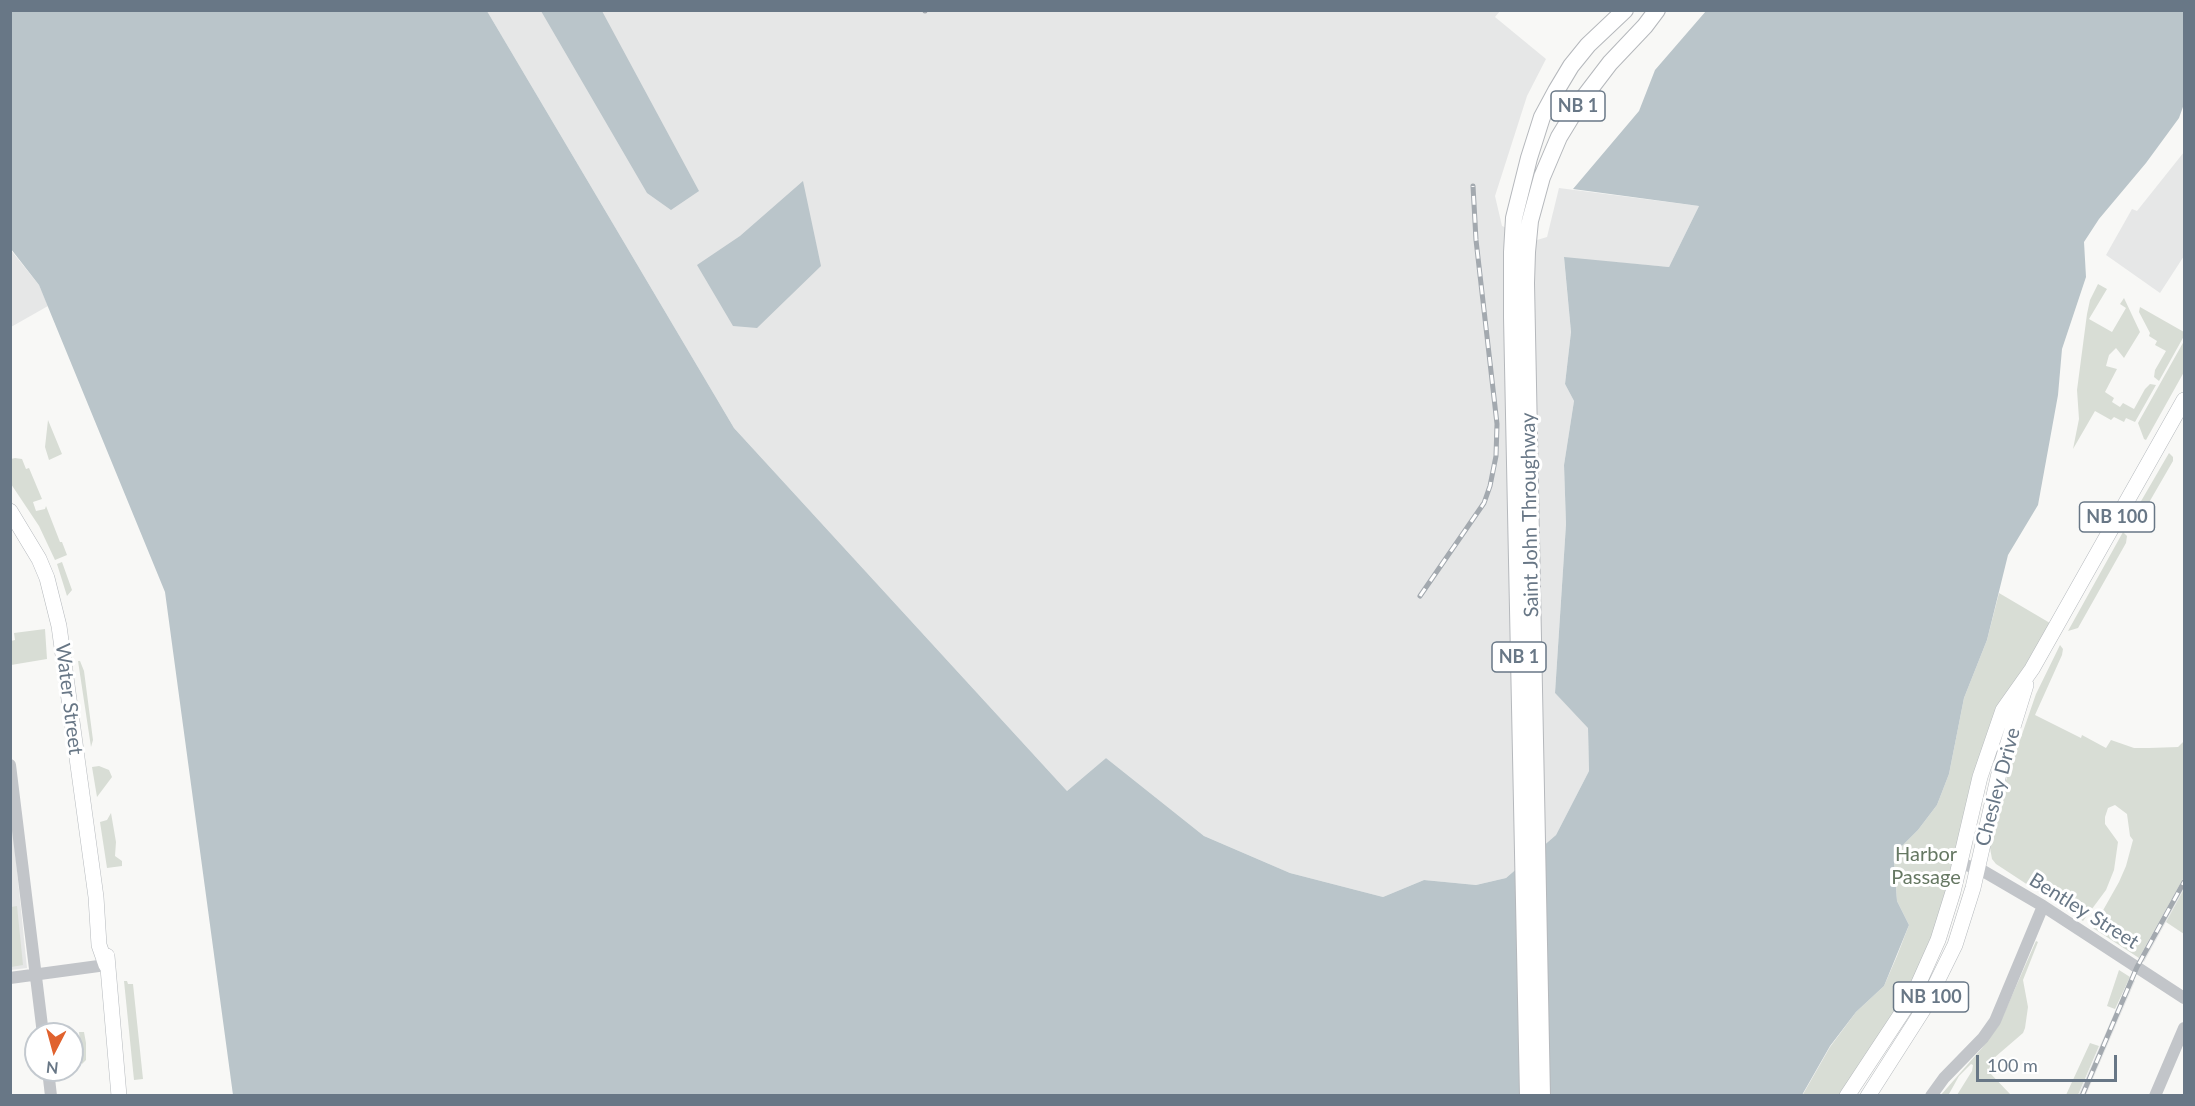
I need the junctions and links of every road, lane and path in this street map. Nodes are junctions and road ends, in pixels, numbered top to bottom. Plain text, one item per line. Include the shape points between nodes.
1 (1617, 10) edge
2 (1625, 10) edge
3 (1637, 10) edge
4 (1657, 10) edge
5 (1588, 45) junction
6 (1529, 158) junction
7 (1522, 220) junction
8 (2184, 400) edge
9 (10, 511) edge
10 (2031, 669) junction
11 (10, 765) edge
12 (1960, 864) junction
13 (1978, 867) junction
14 (2043, 906) junction
15 (106, 965) junction
16 (38, 974) junction
17 (10, 978) edge
18 (2184, 998) edge
19 (43, 1022) edge
20 (1896, 1022) junction
21 (2184, 1028) edge
22 (1911, 1030) junction
23 (119, 1095) edge
24 (1528, 1095) edge
25 (1542, 1095) edge
26 (1847, 1095) edge
27 (1868, 1095) edge
28 (1931, 1095) edge
29 (2154, 1095) edge

1 - 5 highway
2 - 5 highway, Saint John Throughway / NB 1
3 - 6 highway, Saint John Throughway / NB 1 via 1574,78
4 - 7 highway, Saint John Throughway / NB 1 via 1575,110
5 - 6 highway, Saint John Throughway / NB 1 via 1571,66 1542,117
6 - 7 highway, Saint John Throughway / NB 1
7 - 24 highway, Saint John Throughway / NB 1 via 1512,252 1512,317
7 - 25 highway, Saint John Throughway / NB 1
8 - 10 main road, Chesley Drive / NB 100
9 - 15 main road, Water Street via 39,559 54,604 68,679 96,897 107,944
10 - 12 main road, Chesley Drive / NB 100 via 2003,710 1987,754
10 - 13 main road, Chesley Drive / NB 100 via 2000,769
11 - 16 street
12 - 13 street, Bentley Street
12 - 20 main road, Chesley Drive / NB 100 via 1947,916 1927,968
13 - 14 street, Bentley Street
13 - 22 main road, Chesley Drive / NB 100 via 1948,963
14 - 18 street, Bentley Street
14 - 28 street via 1995,1021
15 - 16 street
15 - 23 main road, Water Street
16 - 17 street
16 - 19 street
20 - 22 main road
20 - 26 main road, Chesley Drive / NB 100
21 - 29 street
22 - 27 main road, Chesley Drive / NB 100

